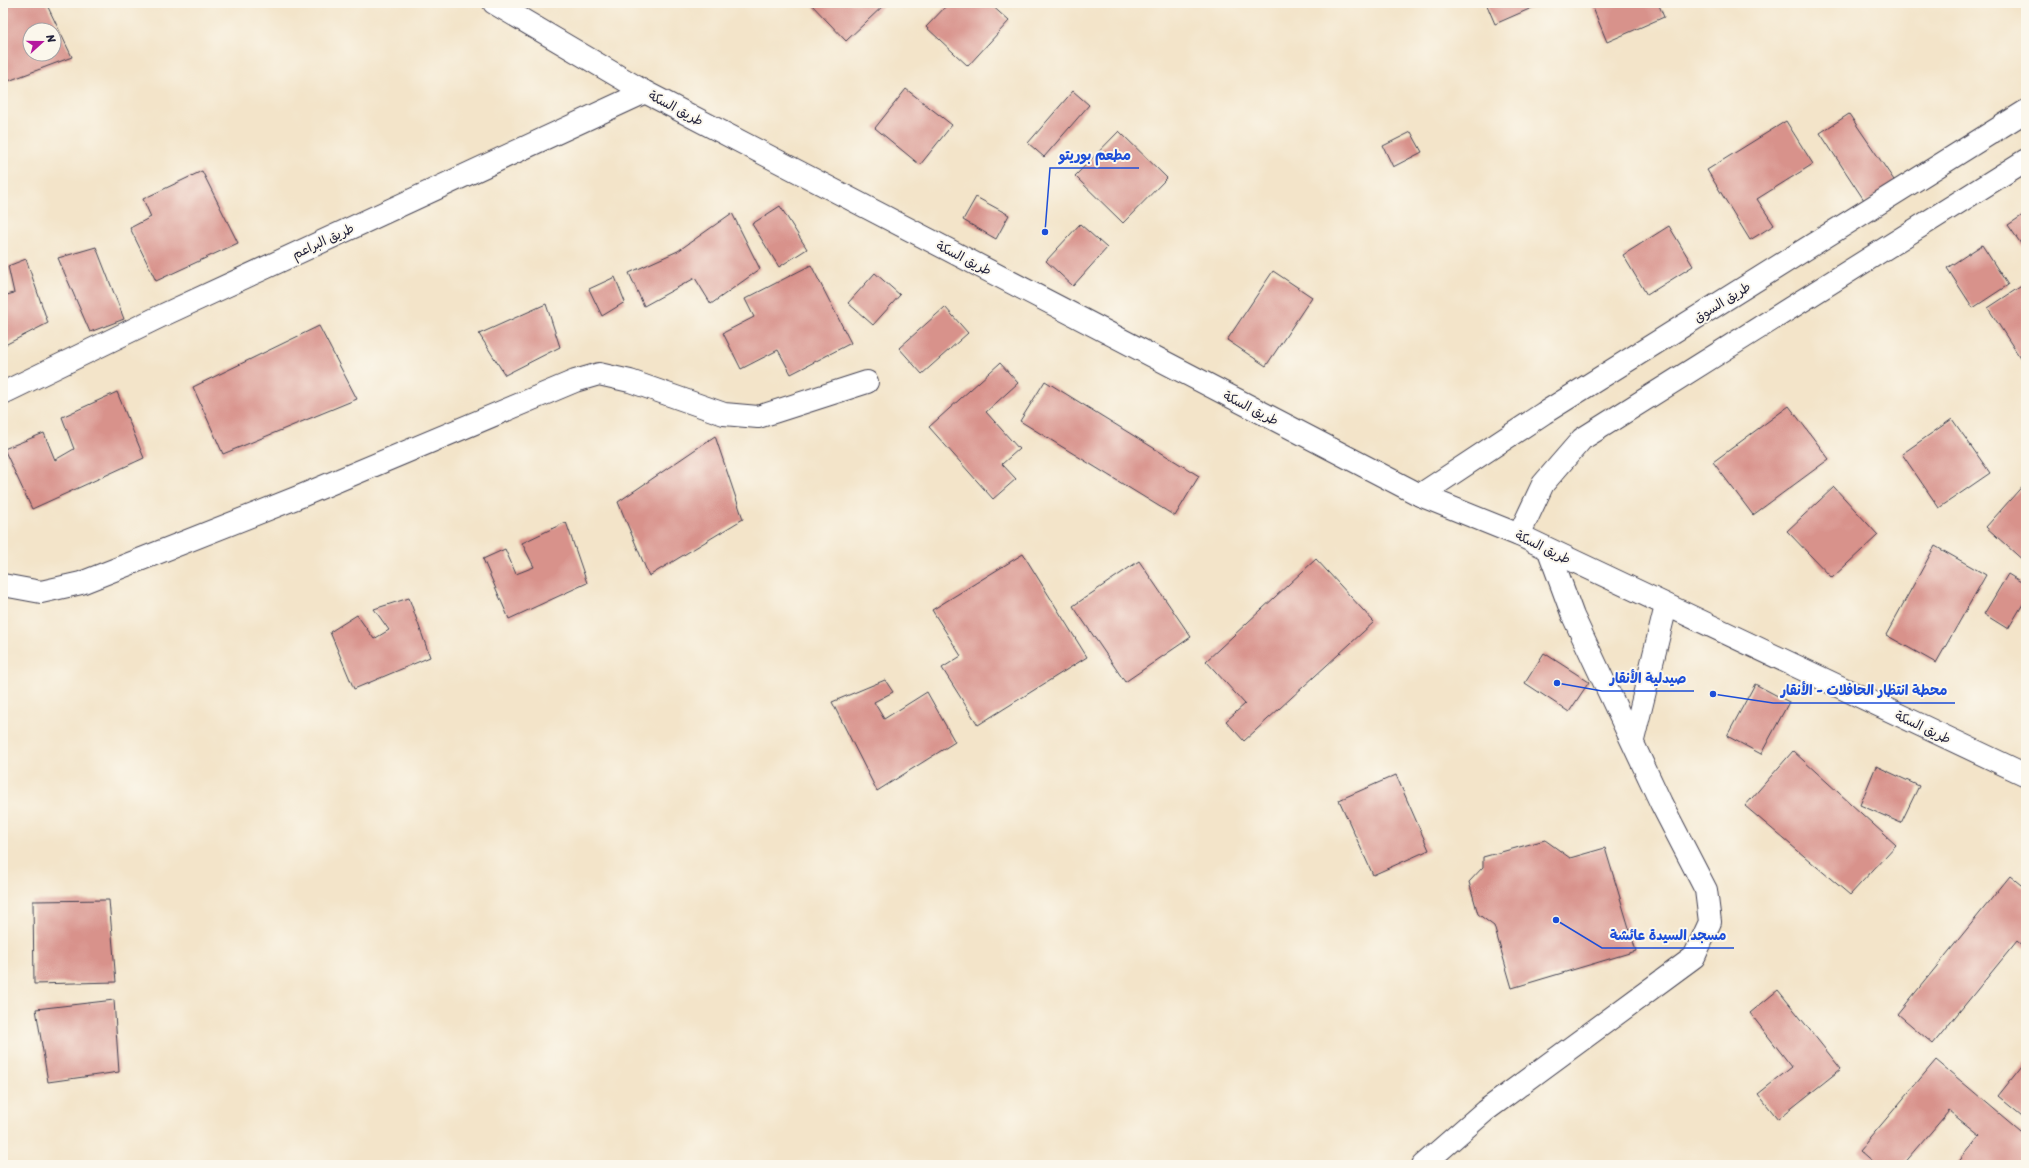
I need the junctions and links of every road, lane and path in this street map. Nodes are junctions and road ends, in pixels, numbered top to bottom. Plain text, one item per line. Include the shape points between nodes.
1 (494, 3) edge
2 (645, 92) junction
3 (2026, 112) edge
4 (2026, 160) edge
5 (867, 382) dead end
6 (3, 393) edge
7 (1420, 495) junction
8 (1519, 535) junction
9 (1549, 551) junction
10 (3, 585) edge
11 (1666, 606) junction
12 (1633, 740) junction
13 (2026, 775) edge
14 (1423, 1165) edge

1 - 2 main road, طريق السكة
2 - 6 main road, طريق البراعم via 174,310
2 - 7 main road, طريق السكة
3 - 7 main road, طريق السوق via 1544,413
4 - 8 main road via 1582,440 1543,484
5 - 10 main road via 758,417 724,414 630,381 599,374 574,381 294,499 81,583 41,592
7 - 8 main road, طريق السكة
8 - 9 main road, طريق السكة
9 - 11 main road, طريق السكة
9 - 12 main road via 1573,616
11 - 12 main road
11 - 13 main road, طريق السكة
12 - 14 main road via 1661,803 1706,890 1710,922 1694,957 1485,1111

